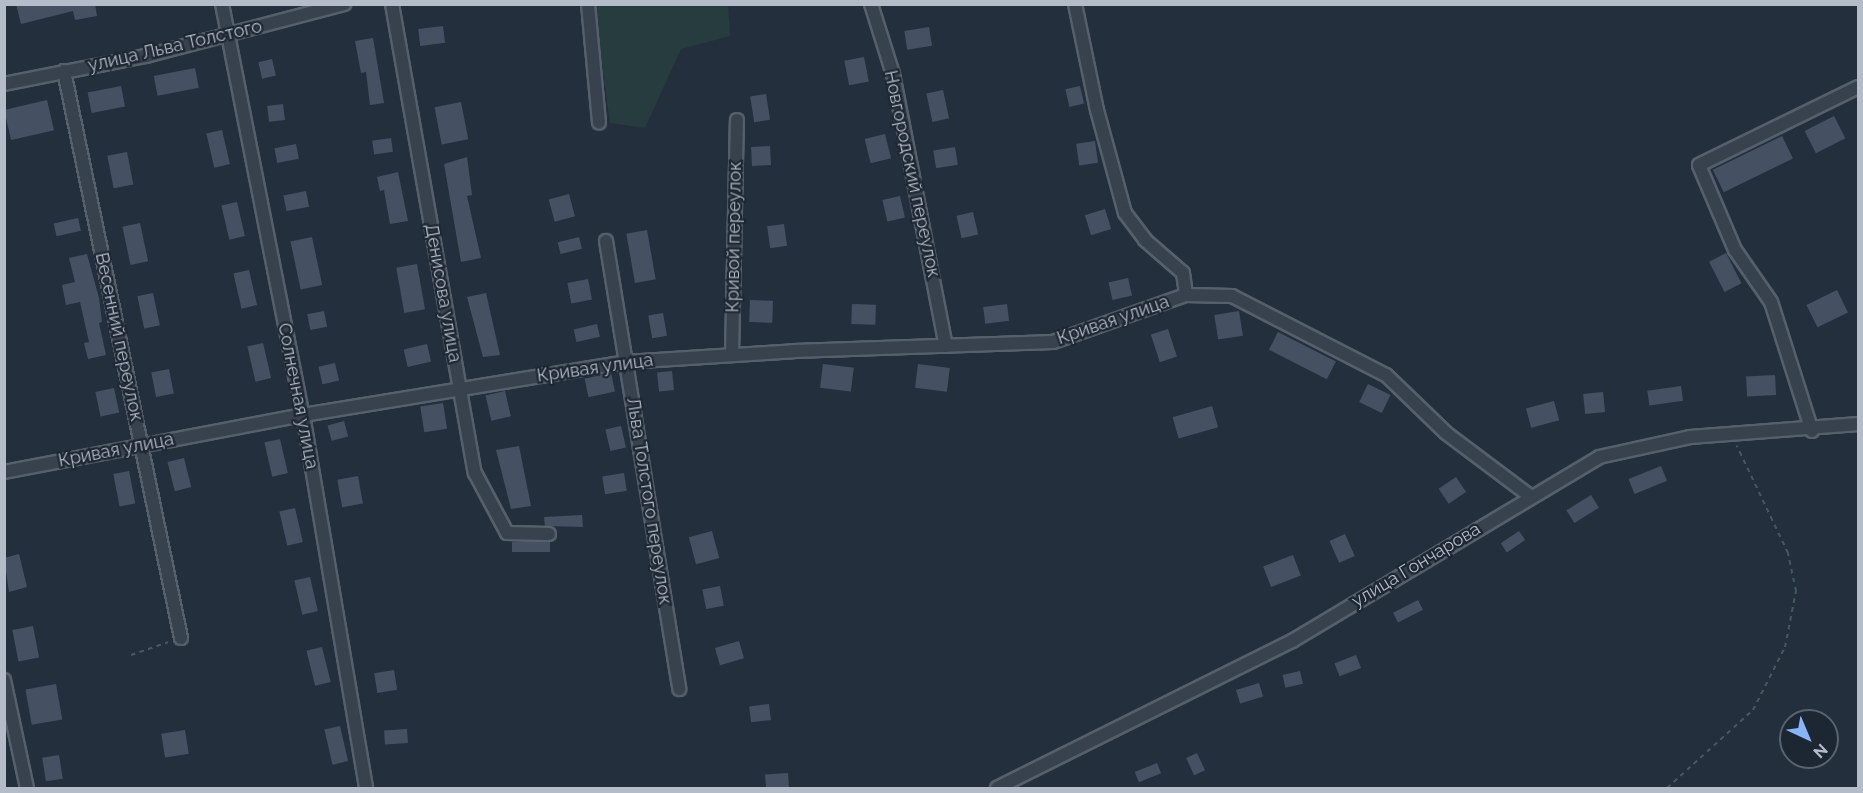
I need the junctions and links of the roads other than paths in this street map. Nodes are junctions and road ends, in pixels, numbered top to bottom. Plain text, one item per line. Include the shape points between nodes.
1 (222, 4) edge
2 (344, 4) edge
3 (392, 4) edge
4 (588, 4) edge
5 (871, 4) edge
6 (1075, 4) edge
7 (226, 36) junction
8 (64, 71) junction
9 (4, 84) edge
10 (1858, 87) edge
11 (737, 120) dead end
12 (599, 122) dead end
13 (606, 241) dead end
14 (1186, 296) junction
15 (946, 346) junction
16 (732, 355) junction
17 (626, 362) junction
18 (459, 388) junction
19 (303, 415) junction
20 (1858, 424) edge
21 (1812, 431) junction
22 (141, 445) junction
23 (4, 472) edge
24 (1530, 496) junction
25 (549, 534) dead end
26 (181, 638) road end
27 (4, 680) edge
28 (679, 689) dead end
29 (27, 789) edge
30 (366, 789) edge
31 (997, 789) edge

1 - 7 street, Солнечная улица
2 - 7 street, улица Льва Толстого
3 - 18 street, Денисова улица
4 - 12 street
5 - 15 street, Новгородский переулок via 892,74
6 - 14 street via 1096,110 1125,213 1145,240 1183,273
7 - 8 street, улица Льва Толстого
7 - 19 street, Солнечная улица
8 - 9 street, улица Льва Толстого
8 - 22 street, Весенний переулок
10 - 21 street via 1699,165 1735,250 1771,302
11 - 16 street, Кривой переулок
13 - 17 street, Льва Толстого переулок
14 - 15 street, Кривая улица via 1053,342
14 - 24 street, Кривая улица via 1232,296 1386,375 1446,433
15 - 16 street, Кривая улица
16 - 17 street, Кривая улица
17 - 18 street, Кривая улица
17 - 28 street, Льва Толстого переулок
18 - 19 street, Кривая улица
18 - 25 street, Денисова улица via 475,472 507,533
19 - 22 street, Кривая улица
19 - 30 street, Солнечная улица
20 - 21 street, улица Гончарова
21 - 24 street, улица Гончарова via 1690,438 1599,457
22 - 23 street, Кривая улица
22 - 26 street, Весенний переулок
24 - 31 street, улица Гончарова via 1292,641
27 - 29 street

